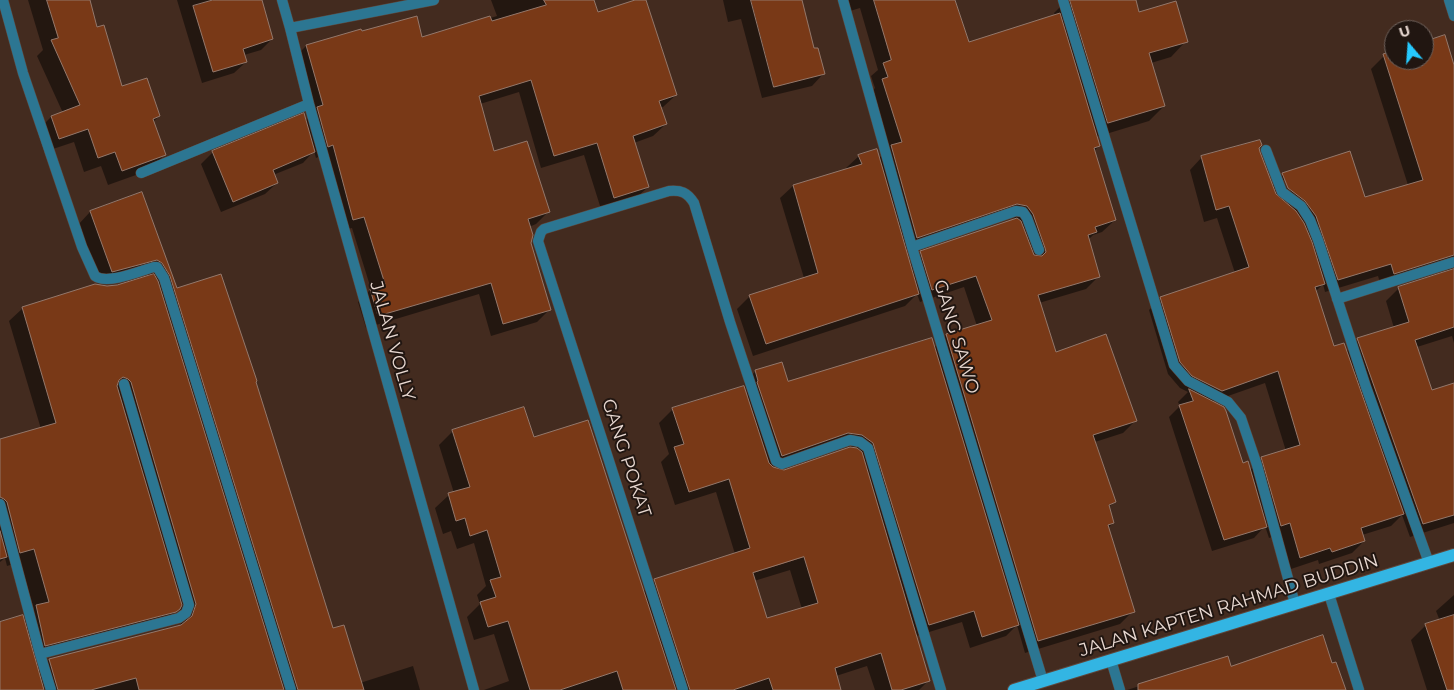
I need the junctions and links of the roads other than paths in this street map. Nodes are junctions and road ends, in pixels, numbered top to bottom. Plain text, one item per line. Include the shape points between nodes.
1 (3, 0) edge
2 (282, 0) edge
3 (434, 0) edge
4 (843, 0) edge
5 (1063, 0) edge
6 (1449, 0) edge
7 (1454, 16) edge
8 (290, 28) junction
9 (309, 104) junction
10 (1266, 150) dead end
11 (141, 173) dead end
12 (912, 246) junction
13 (1039, 250) dead end
14 (1454, 262) edge
15 (1337, 299) junction
16 (124, 384) dead end
17 (0, 504) edge
18 (1454, 555) edge
19 (1429, 563) junction
20 (1329, 594) junction
21 (1295, 604) junction
22 (40, 654) junction
23 (1111, 660) junction
24 (1043, 681) junction
25 (51, 690) edge
26 (291, 690) edge
27 (474, 690) edge
28 (683, 690) edge
29 (940, 690) edge
30 (1014, 690) edge
31 (1120, 690) edge
32 (1359, 690) edge

1 - 26 street via 26,82 94,276 103,280 157,267 164,278
2 - 8 street, JALAN VOLLY
3 - 8 street
4 - 12 street, GANG SAWO
5 - 21 street via 1174,365 1188,381 1228,402 1242,418
6 - 7 street
8 - 9 street, JALAN VOLLY
9 - 11 street
9 - 27 street, JALAN VOLLY
10 - 15 street via 1282,192 1301,206 1310,220
12 - 13 street via 1016,211 1023,212 1027,218
12 - 24 street, GANG SAWO
14 - 15 street
15 - 19 street
16 - 22 street via 189,605 179,618
17 - 22 street
18 - 19 main road, JALAN KAPTEN RAHMAD BUDDIN
19 - 20 main road, JALAN KAPTEN RAHMAD BUDDIN
20 - 21 main road, JALAN KAPTEN RAHMAD BUDDIN
20 - 32 street
21 - 23 main road, JALAN KAPTEN RAHMAD BUDDIN
22 - 25 street
23 - 24 main road, JALAN KAPTEN RAHMAD BUDDIN
23 - 31 street
24 - 30 main road, JALAN KAPTEN RAHMAD BUDDIN
28 - 29 street, GANG POKAT via 539,236 544,229 680,190 694,203 776,461 782,464 850,440 868,448

